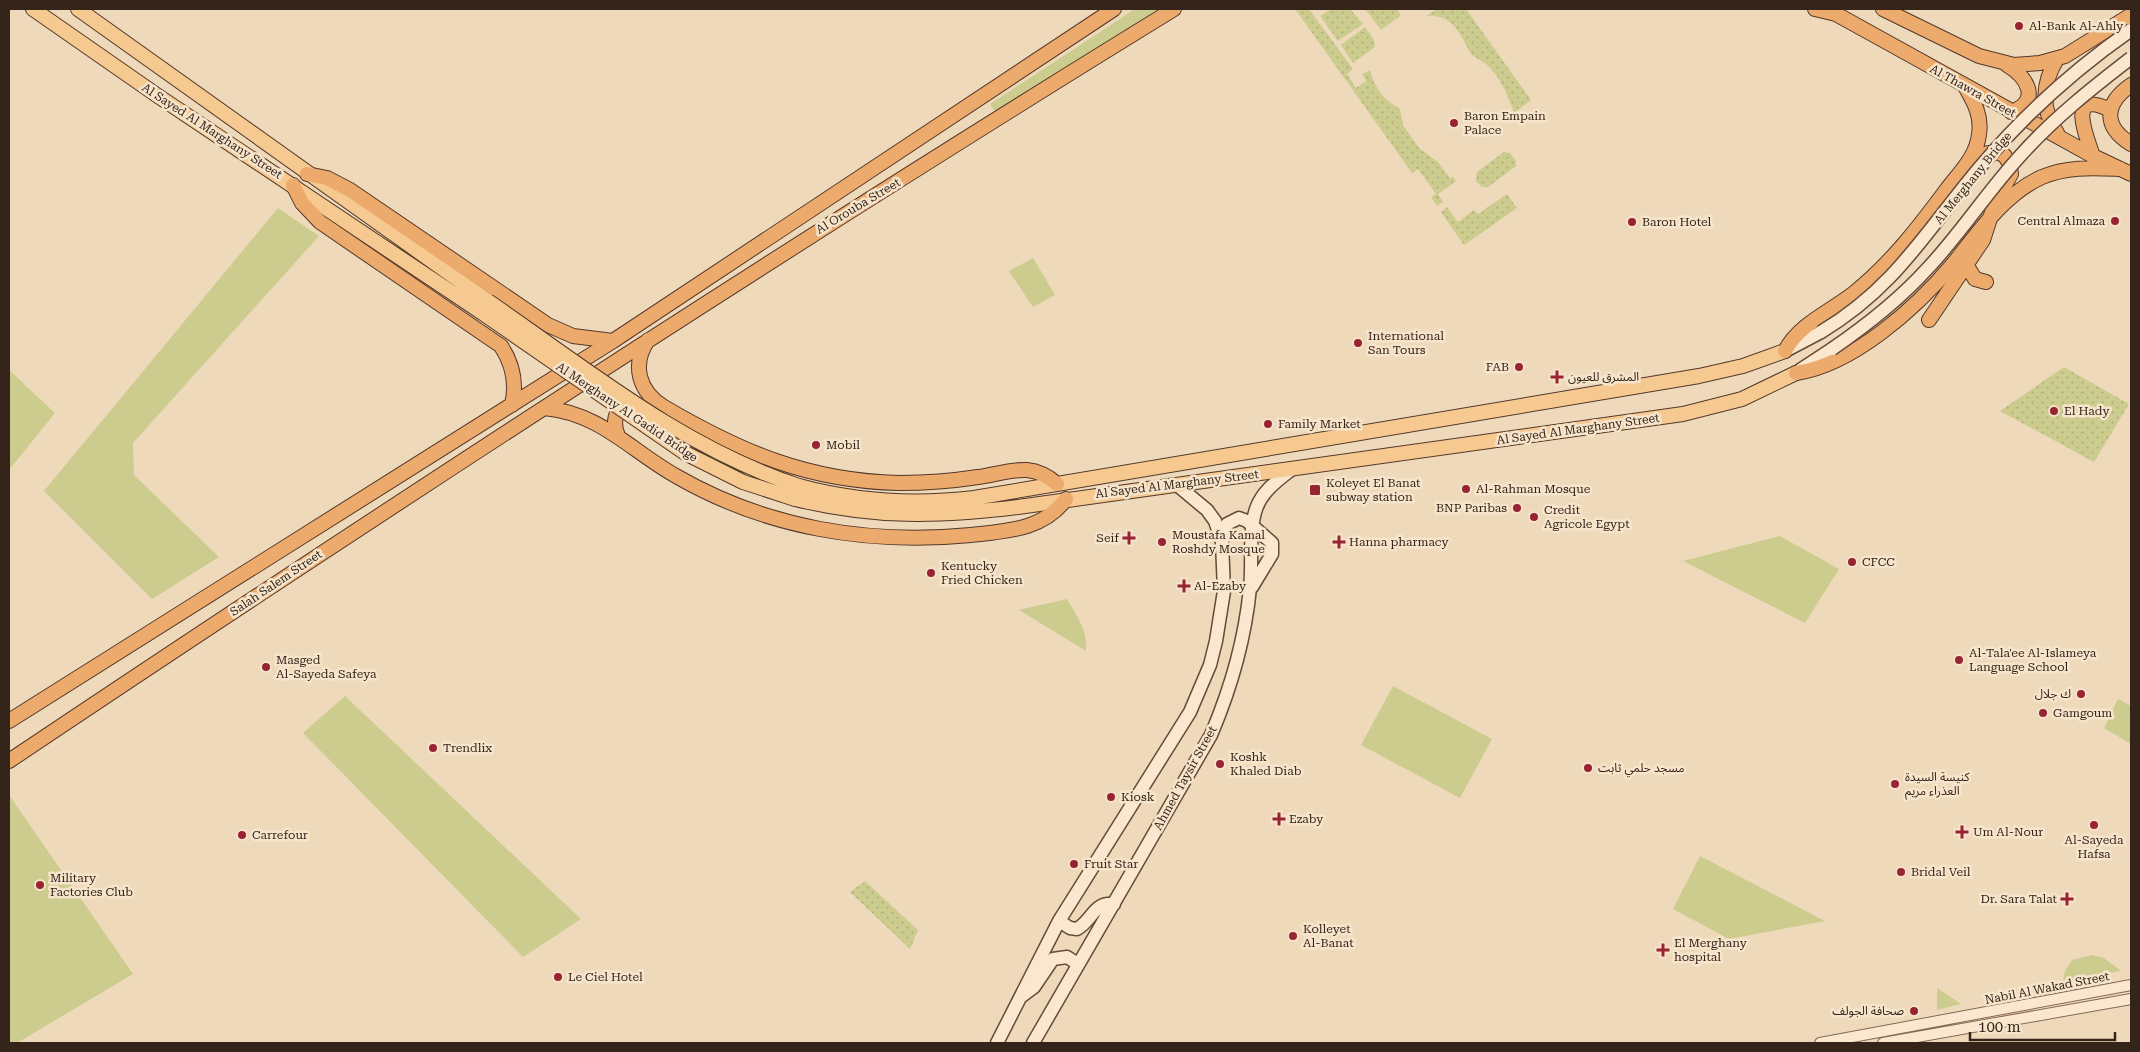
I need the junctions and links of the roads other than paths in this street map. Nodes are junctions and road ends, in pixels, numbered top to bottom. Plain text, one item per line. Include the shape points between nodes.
1 (33, 9) edge
2 (78, 9) edge
3 (1114, 9) edge
4 (1174, 9) edge
5 (1815, 9) edge
6 (1884, 9) edge
7 (2131, 15) edge
8 (2131, 30) edge
9 (2131, 58) edge
10 (2057, 59) junction
11 (2007, 65) junction
12 (2131, 85) edge
13 (1965, 87) junction
14 (2110, 110) junction
15 (2011, 112) junction
16 (2062, 139) junction
17 (2131, 144) edge
18 (2093, 156) junction
19 (1970, 159) junction
20 (288, 160) junction
21 (2126, 172) edge
22 (278, 174) junction
23 (306, 174) junction
24 (294, 185) junction
25 (1990, 218) junction
26 (1967, 266) junction
27 (1986, 282) dead end
28 (522, 307) junction
29 (1929, 320) dead end
30 (1821, 332) joint
31 (493, 340) junction
32 (649, 340) junction
33 (613, 341) junction
34 (1832, 349) joint
35 (1785, 351) junction
36 (1796, 372) junction
37 (652, 398) junction
38 (512, 404) junction
39 (544, 408) junction
40 (618, 436) junction
41 (1292, 469) junction
42 (1058, 484) junction
43 (1177, 485) junction
44 (1066, 499) junction
45 (1253, 527) junction
46 (1222, 542) junction
47 (1250, 589) junction
48 (9, 721) edge
49 (9, 761) edge
50 (1114, 904) junction
51 (1059, 921) junction
52 (1078, 964) junction
53 (2131, 985) edge
54 (1019, 997) junction
55 (2131, 998) edge
56 (998, 1043) edge
57 (1033, 1043) edge
58 (1820, 1043) edge
59 (1883, 1043) edge

1 - 22 main road, Al Sayed Al Marghany Street
2 - 20 main road, Al Sayed Al Marghany Street
3 - 33 highway, Al Orouba Street
4 - 32 highway, Al Orouba Street via 916,172 858,205
5 - 13 highway, Al Thawra Street via 1836,14
6 - 11 highway via 1979,56
7 - 10 highway
8 - 30 main road, Al Merghany Bridge, bridge via 2075,72 2025,117 1980,167 1894,275 1860,306
9 - 34 main road, Al Merghany Bridge, bridge via 2036,139 1909,288
10 - 11 highway via 2032,65
10 - 16 highway via 2049,74 2045,98 2052,124
11 - 15 highway via 2022,75 2028,88 2022,105
12 - 14 highway via 2115,98
13 - 15 highway, Al Thawra Street
13 - 19 highway via 1977,108 1980,121 1978,141
14 - 17 highway via 2115,129
14 - 18 highway via 2092,104 2081,116
15 - 16 highway, Al Thawra Street
16 - 18 highway, Al Thawra Street
18 - 21 highway, Al Thawra Street
19 - 25 highway via 1996,152 2004,155 2011,166 2010,179 1996,200
19 - 35 highway via 1889,262 1852,295 1803,328
20 - 22 main road
20 - 23 main road, Al Sayed Al Marghany Street
21 - 25 highway via 2078,168 2051,174 2017,192
22 - 24 main road, Al Sayed Al Marghany Street
23 - 28 highway, Al Sayed Al Marghany Street via 327,178 350,190
23 - 42 main road, Al Merghany Al Gadid Bridge, bridge via 665,424 760,472 826,493 904,502 974,498
24 - 31 highway, Al Sayed Al Marghany Street via 300,201 312,216
24 - 44 main road, Al Merghany Al Gadid Bridge, bridge via 657,435 706,465 743,482 812,504 876,514 969,512
25 - 26 highway via 1985,236
25 - 36 highway via 1935,284 1898,318 1842,356
26 - 27 highway via 1975,279
26 - 29 highway
28 - 31 highway via 513,328
28 - 33 highway, Al Sayed Al Marghany Street via 548,325 573,336
30 - 35 main road, Al Sayed Al Marghany Street
31 - 38 highway, Al Sayed Al Marghany Street via 501,346 513,371
32 - 37 highway via 640,356 639,374 641,383
32 - 39 highway, Al Orouba Street
33 - 38 highway, Al Orouba Street
34 - 36 main road, Al Sayed Al Marghany Street
35 - 42 main road, Al Sayed Al Marghany Street via 1754,363 1700,376
36 - 41 main road, Al Sayed Al Marghany Street via 1742,399 1693,412
37 - 40 highway via 640,396 623,404 615,419
37 - 42 highway via 735,446 812,472 916,483 1025,470 1039,472
38 - 48 highway, Salah Salem Street
39 - 40 highway via 587,418
39 - 49 highway, Salah Salem Street
40 - 44 highway via 655,463 714,496 779,520 847,534 928,538 1023,528 1046,519
41 - 43 main road, Al Sayed Al Marghany Street
41 - 45 main road, Ahmed Taysir Street via 1262,498
43 - 44 main road, Al Sayed Al Marghany Street
43 - 46 main road via 1207,510
45 - 46 main road via 1243,519 1235,519 1227,524
45 - 47 main road, Ahmed Taysir Street
45 - 47 main road via 1272,544 1273,550
46 - 51 main road via 1224,591 1221,616 1201,689 1190,712
47 - 50 main road, Ahmed Taysir Street via 1234,674 1211,735
50 - 51 main road via 1096,908 1078,929
50 - 52 main road, Ahmed Taysir Street
51 - 54 main road
52 - 54 main road via 1066,957 1053,959 1032,990
52 - 57 main road, Ahmed Taysir Street
53 - 58 street, Nabil Al Wakad Street
54 - 56 main road
55 - 59 street, Nabil Al Wakad Street

